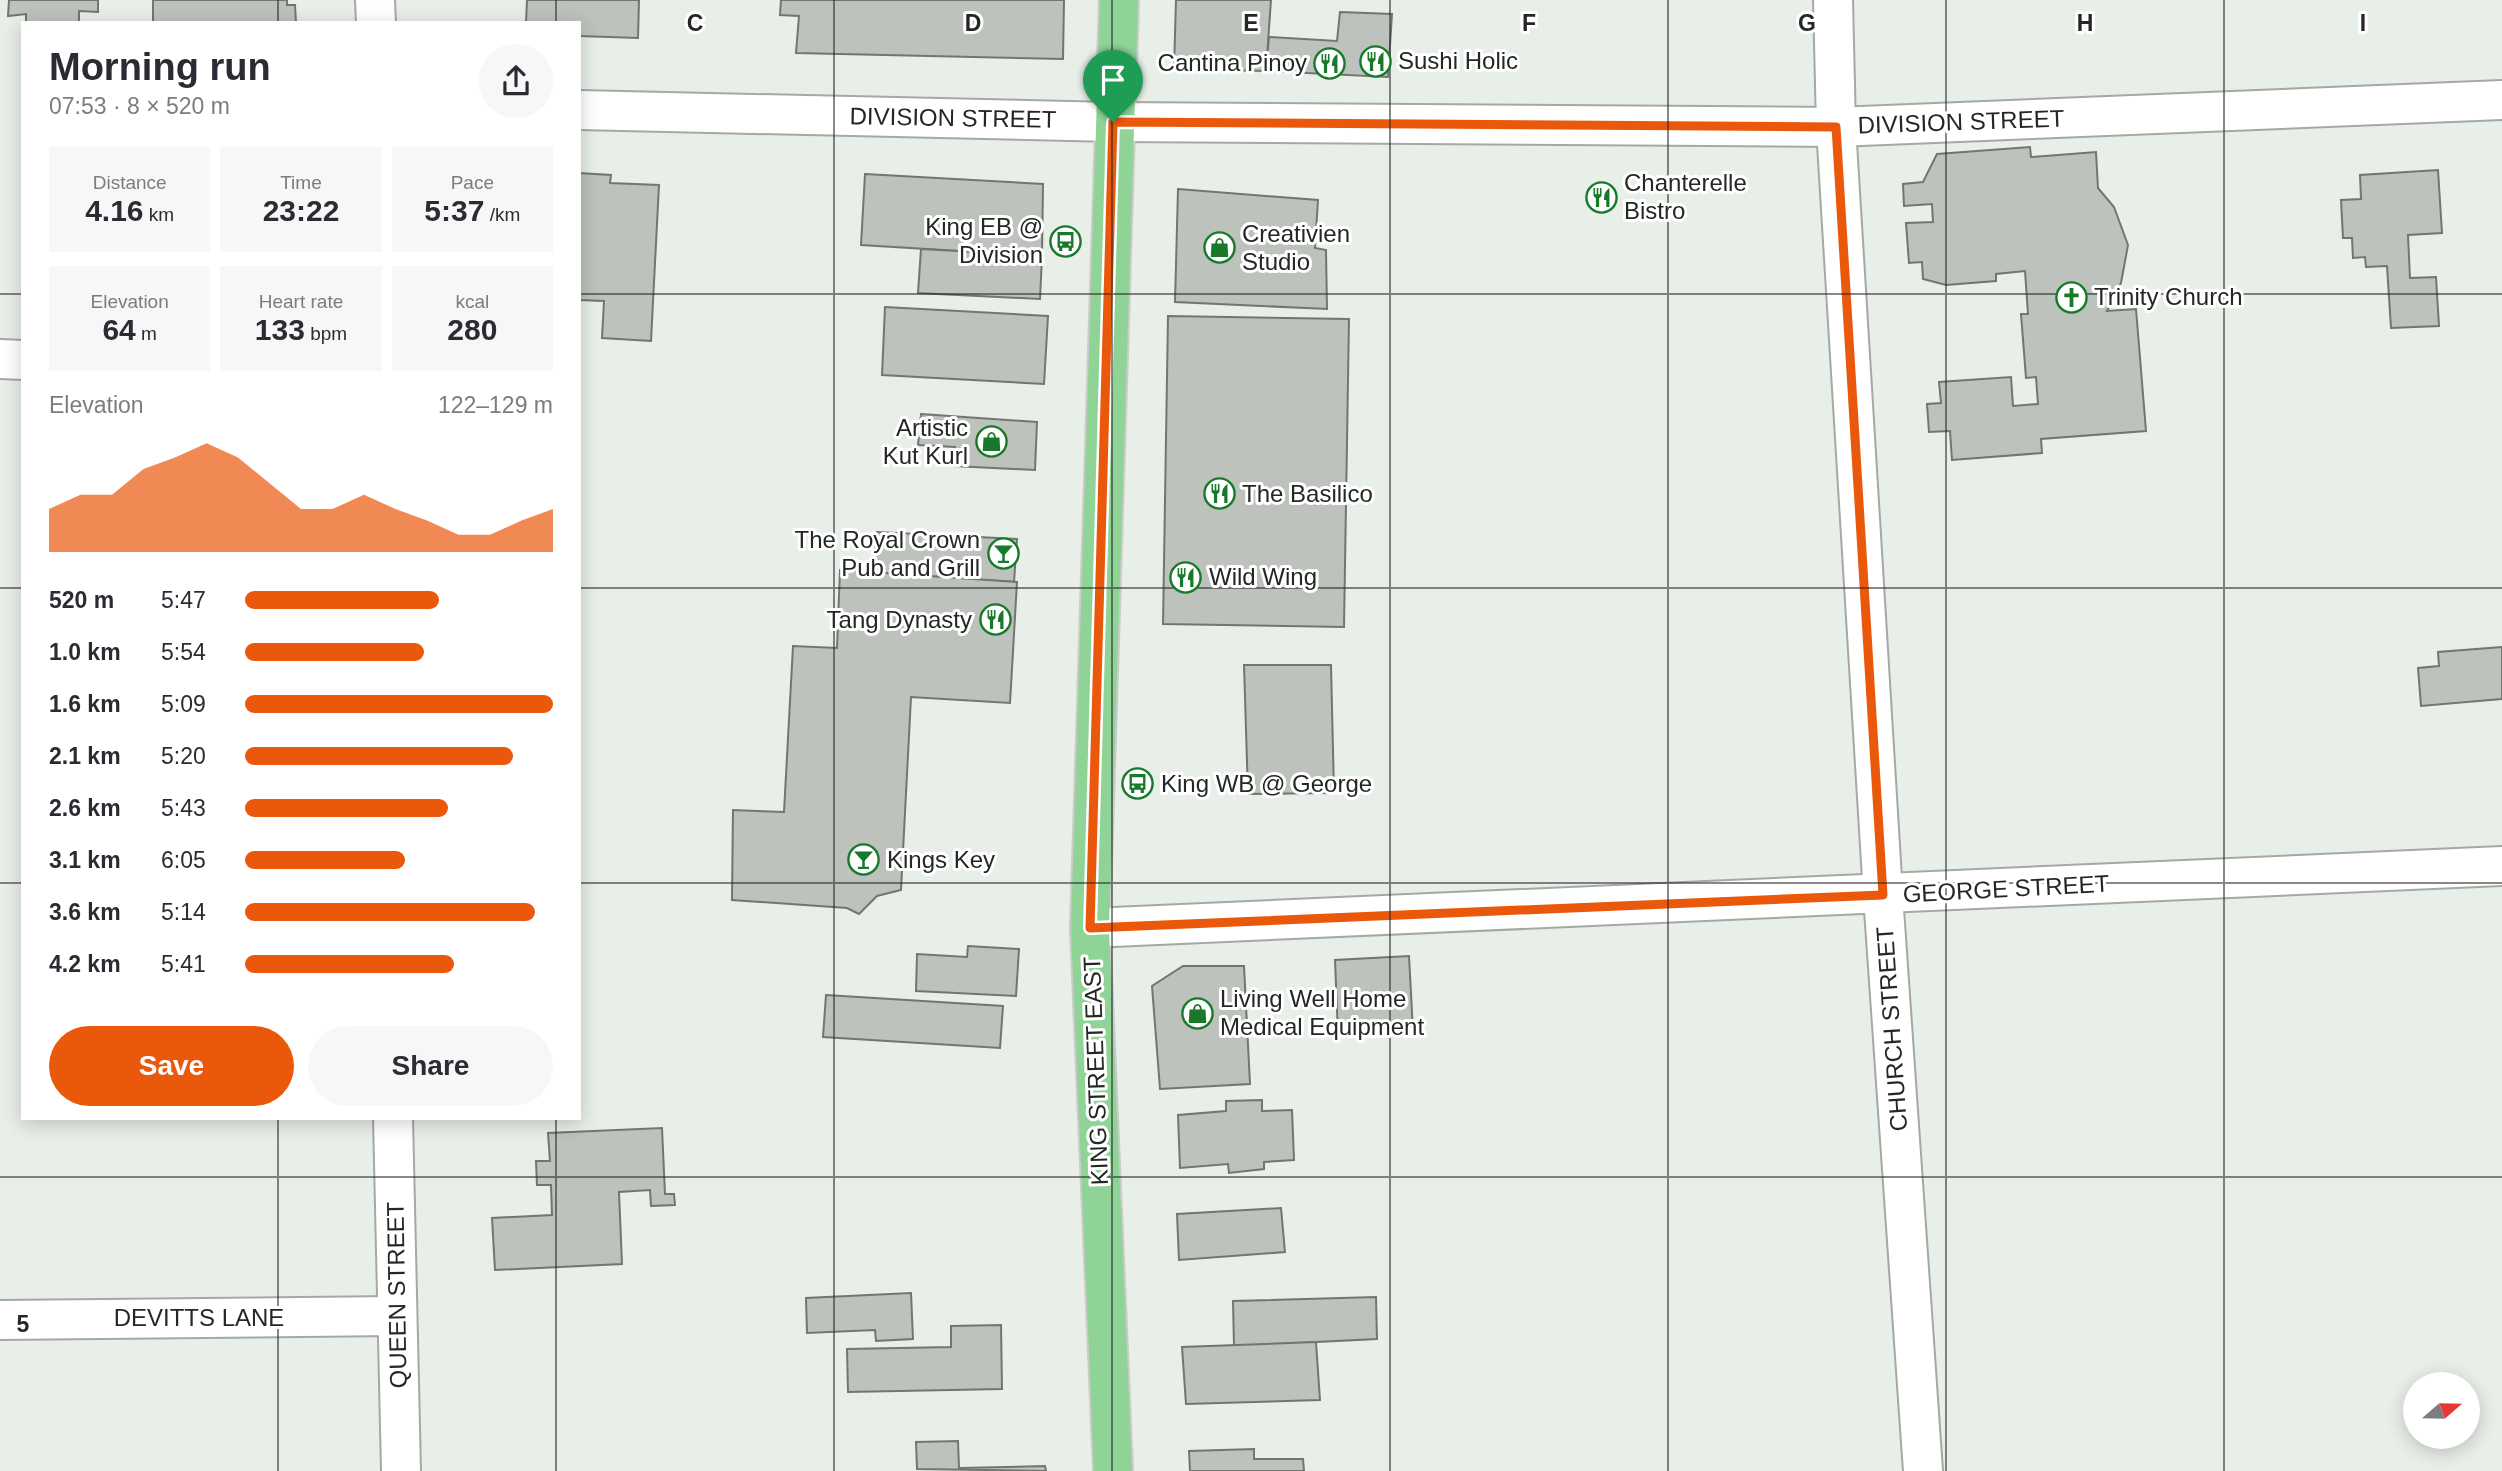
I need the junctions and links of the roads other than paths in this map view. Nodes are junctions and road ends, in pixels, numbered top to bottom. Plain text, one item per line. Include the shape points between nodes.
1 (375, 0) edge
2 (1119, 0) edge
3 (1833, 0) edge
4 (376, 21) edge
5 (2502, 100) edge
6 (581, 110) edge
7 (1113, 122) junction
8 (1836, 127) junction
9 (0, 359) edge
10 (21, 359) edge
11 (2502, 866) edge
12 (1883, 895) junction
13 (1090, 928) junction
14 (393, 1120) edge
15 (397, 1316) junction
16 (0, 1320) edge
17 (401, 1471) edge
18 (1113, 1471) edge
19 (1923, 1471) edge

1 - 4 street
2 - 7 main road, KING STREET EAST
3 - 8 street, CHURCH STREET
5 - 8 street, DIVISION STREET
6 - 7 street, DIVISION STREET
7 - 8 street, DIVISION STREET
7 - 13 main road, KING STREET EAST
8 - 12 street, CHURCH STREET
9 - 10 street
11 - 12 street, GEORGE STREET
12 - 13 street, GEORGE STREET
12 - 19 street, CHURCH STREET
13 - 18 main road, KING STREET EAST
14 - 15 street, QUEEN STREET
15 - 16 street, DEVITTS LANE
15 - 17 street, QUEEN STREET

